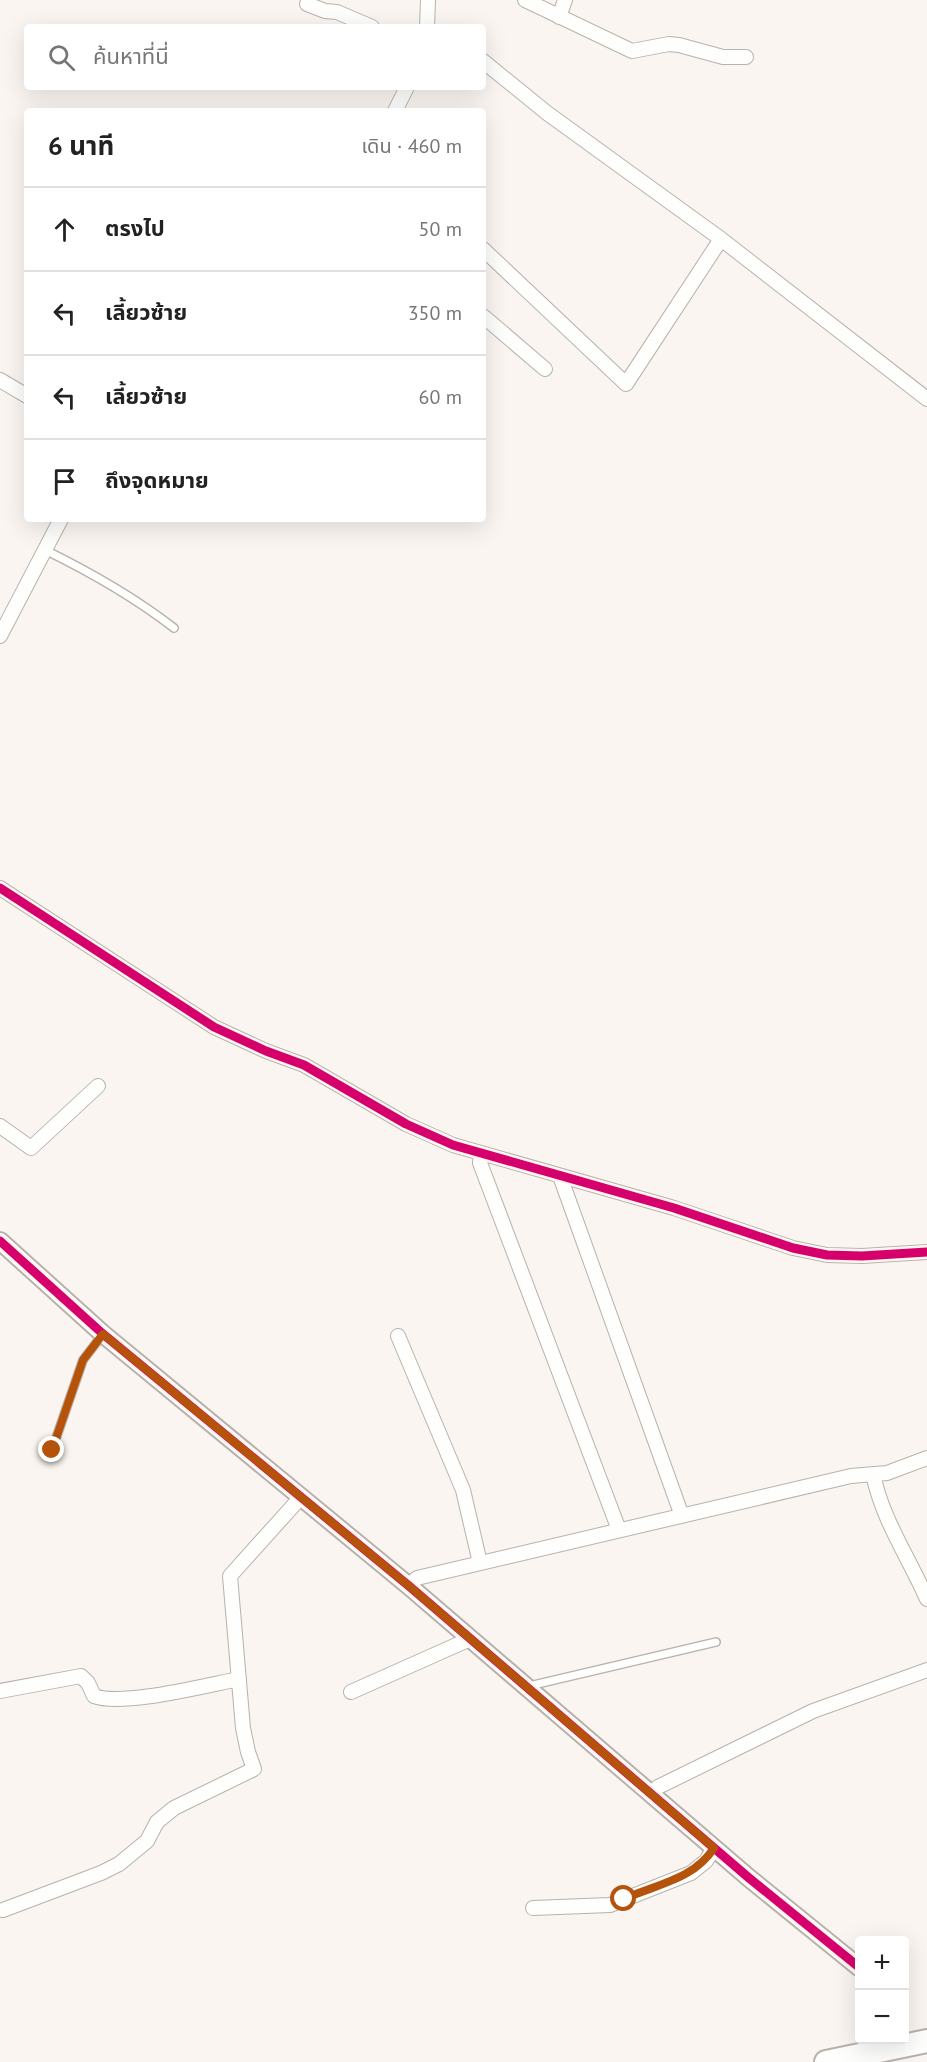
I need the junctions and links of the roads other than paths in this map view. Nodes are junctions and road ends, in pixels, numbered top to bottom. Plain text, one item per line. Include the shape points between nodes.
1 (428, 0) edge
2 (525, 0) edge
3 (565, 0) edge
4 (307, 4) dead end
5 (559, 17) junction
6 (365, 24) edge
7 (430, 24) edge
8 (746, 57) dead end
9 (486, 63) edge
10 (406, 90) edge
11 (396, 108) edge
12 (721, 239) junction
13 (486, 252) edge
14 (486, 319) edge
15 (545, 369) dead end
16 (0, 380) edge
17 (24, 394) edge
18 (927, 399) edge
19 (59, 522) edge
20 (45, 550) junction
21 (174, 628) dead end
22 (0, 636) edge
23 (0, 888) edge
24 (98, 1086) dead end
25 (0, 1126) edge
26 (481, 1153) junction
27 (560, 1176) junction
28 (0, 1241) edge
29 (927, 1252) edge
30 (103, 1334) junction
31 (398, 1336) dead end
32 (52, 1450) dead end
33 (927, 1458) edge
34 (873, 1474) junction
35 (302, 1497) junction
36 (682, 1516) junction
37 (619, 1530) junction
38 (480, 1563) junction
39 (409, 1586) junction
40 (927, 1599) edge
41 (470, 1639) junction
42 (716, 1642) dead end
43 (927, 1670) edge
44 (239, 1679) junction
45 (525, 1686) junction
46 (0, 1691) edge
47 (351, 1692) dead end
48 (651, 1794) junction
49 (714, 1848) junction
50 (533, 1908) dead end
51 (3, 1910) dead end
52 (855, 1964) edge
53 (912, 2042) edge
54 (826, 2062) edge

1 - 7 street
2 - 5 street
3 - 5 street
4 - 6 street
5 - 8 street via 632,51 669,44 723,57
9 - 12 street via 547,113
10 - 11 street
12 - 13 street via 626,384
12 - 18 street
14 - 15 street
16 - 17 street
19 - 20 street
20 - 21 lane via 107,583
20 - 22 street
23 - 26 street via 213,1026 304,1065 406,1124
24 - 25 street via 31,1148
26 - 27 street
26 - 37 street via 480,1163
27 - 29 street via 674,1208 793,1248 827,1255
27 - 36 street
28 - 30 street
30 - 32 lane via 83,1360
30 - 35 street
31 - 38 street via 464,1490
33 - 34 street via 887,1473
34 - 36 street
34 - 40 street via 891,1526
35 - 39 street
35 - 44 street via 230,1576
36 - 37 street
37 - 38 street
38 - 39 street via 417,1578
39 - 41 street
41 - 45 street
41 - 47 street
42 - 45 lane
43 - 48 street via 813,1711 724,1753
44 - 46 street via 125,1698 94,1696 81,1676
44 - 51 street via 243,1728 254,1769 174,1808 157,1822 147,1841 119,1864
45 - 48 street
48 - 49 street
49 - 50 street via 691,1873 610,1905
49 - 52 street
53 - 54 highway

